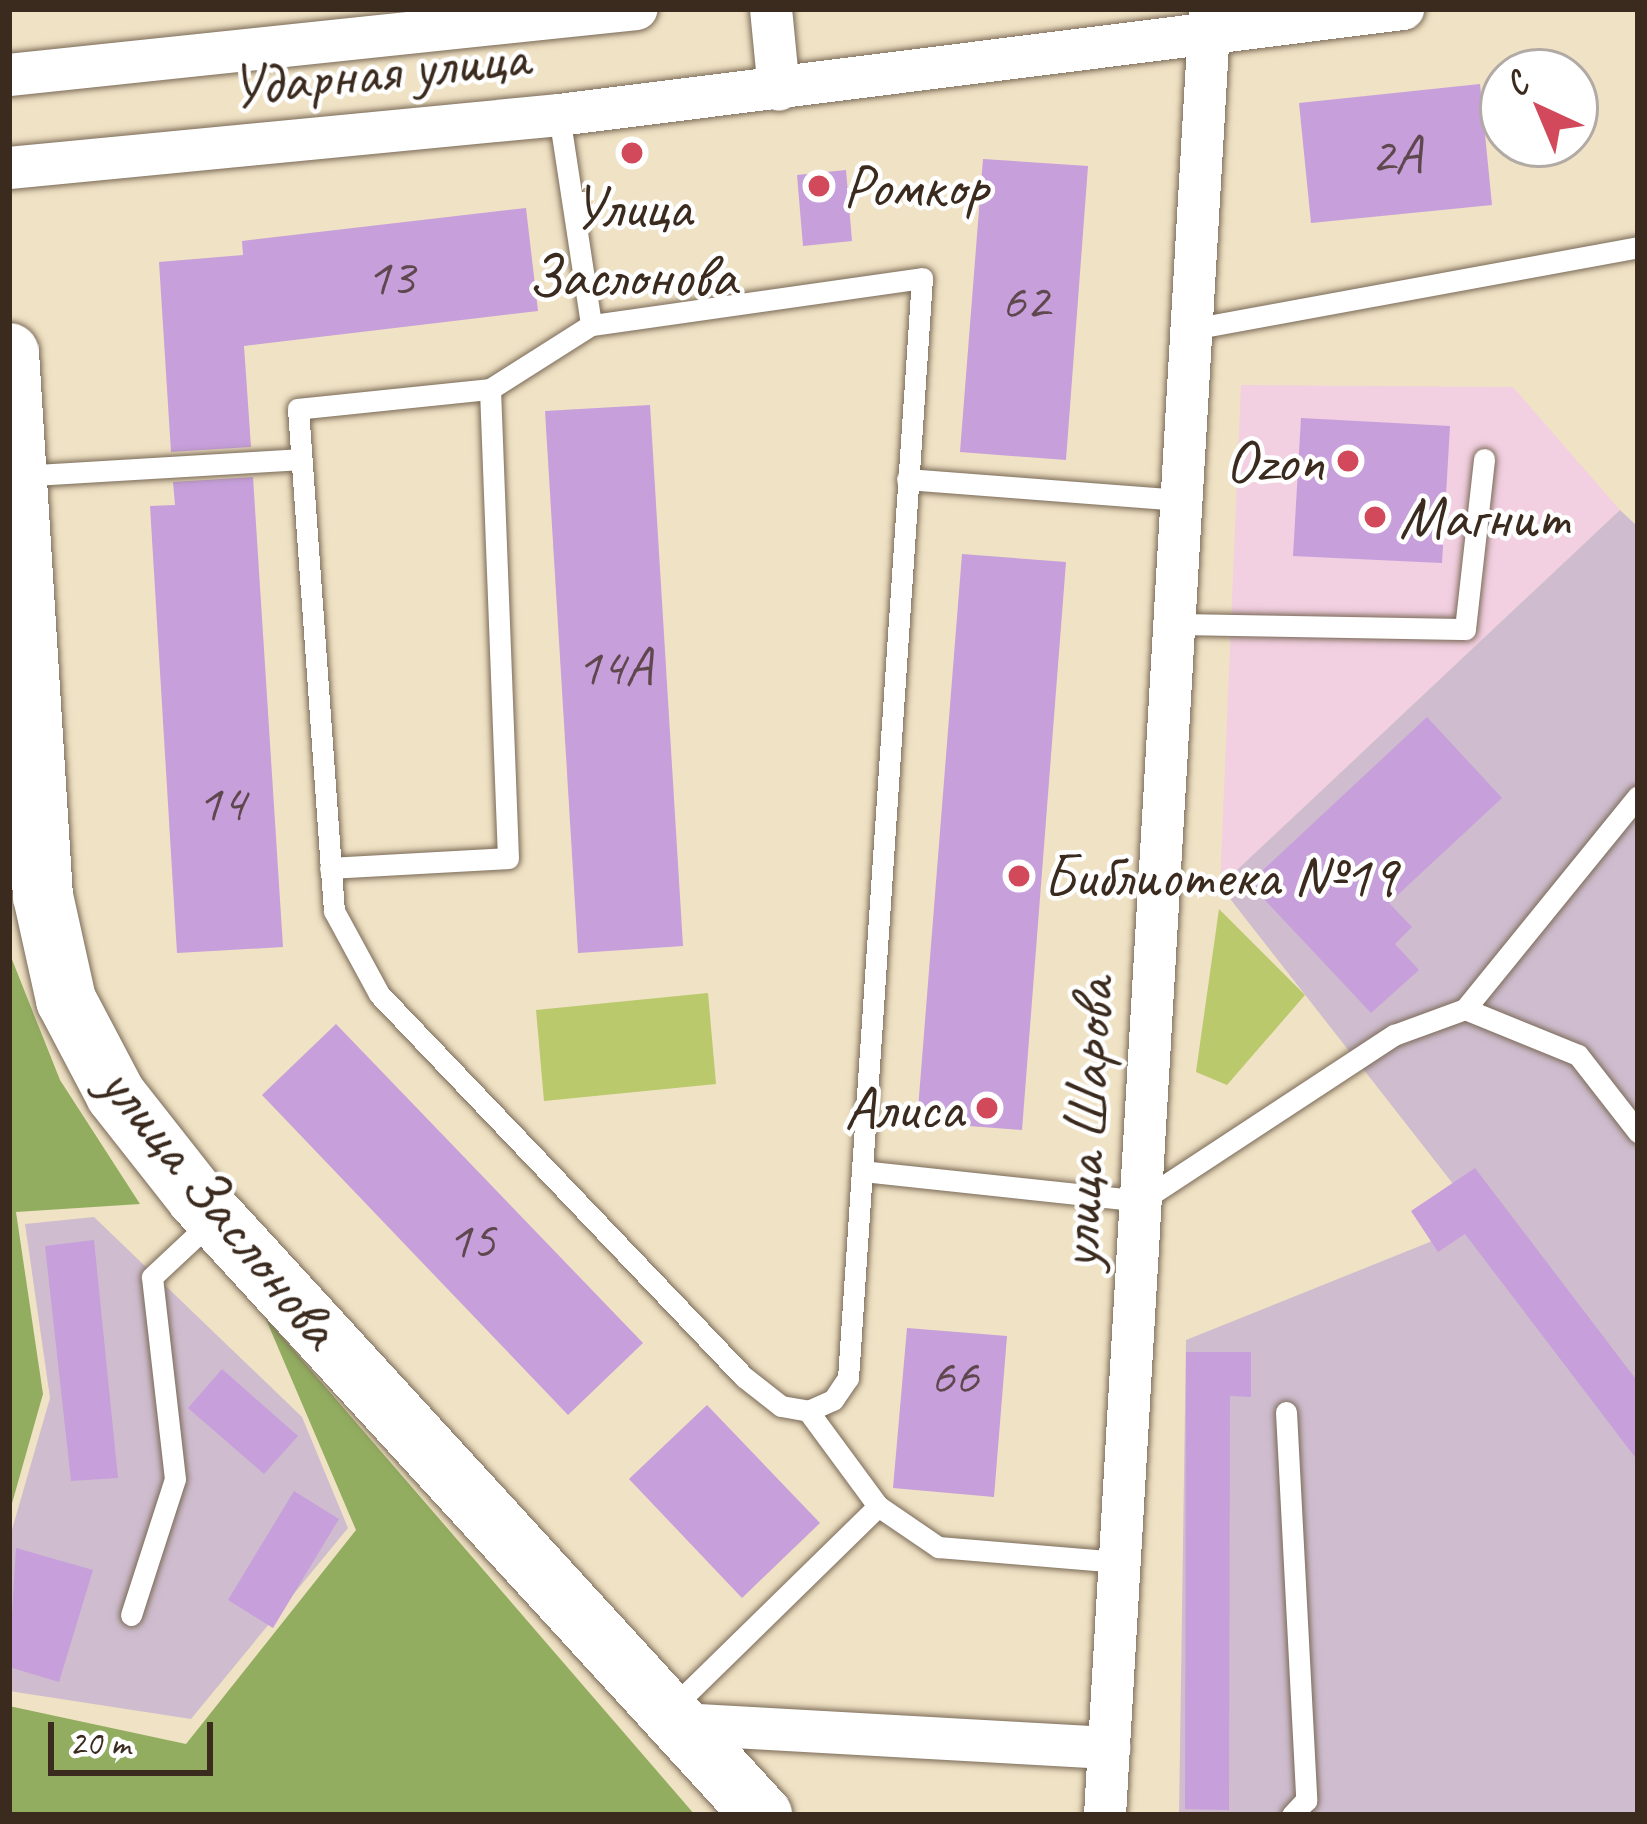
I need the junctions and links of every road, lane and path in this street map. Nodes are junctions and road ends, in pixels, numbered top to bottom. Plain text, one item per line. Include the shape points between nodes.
1 (637, 9) edge
2 (771, 9) edge
3 (1403, 9) edge
4 (556, 13) edge
5 (1209, 21) edge
6 (9, 75) edge
7 (779, 90) junction
8 (559, 116) junction
9 (9, 168) edge
10 (1638, 247) edge
11 (591, 325) junction
12 (1192, 329) junction
13 (9, 353) edge
14 (490, 389) junction
15 (300, 459) junction
16 (1484, 459) dead end
17 (17, 476) junction
18 (907, 479) junction
19 (1183, 500) junction
20 (1175, 624) junction
21 (1638, 796) edge
22 (330, 868) junction
23 (1466, 1009) junction
24 (1638, 1132) edge
25 (862, 1172) junction
26 (1141, 1202) junction
27 (215, 1218) junction
28 (808, 1411) junction
29 (1286, 1412) dead end
30 (878, 1506) junction
31 (1120, 1562) junction
32 (131, 1615) dead end
33 (674, 1718) junction
34 (1109, 1748) junction
35 (762, 1815) edge
36 (1105, 1815) edge
37 (1292, 1815) edge

1 - 4 street, Ударная улица
2 - 7 street
3 - 5 street, Ударная улица
4 - 6 street, Ударная улица
5 - 7 street, Ударная улица
5 - 12 street, улица Шарова
7 - 8 street, Ударная улица
8 - 9 street, Ударная улица
8 - 11 lane
10 - 12 lane via 1353,293
11 - 14 lane
11 - 18 lane via 922,278
12 - 19 street, улица Шарова
13 - 17 street, улица Заслонова
14 - 15 lane via 298,409
14 - 22 lane via 508,858
15 - 17 lane
15 - 22 lane
16 - 20 lane via 1465,629
17 - 27 street, улица Заслонова via 43,896 66,1000 116,1095
18 - 19 lane
18 - 25 lane
19 - 20 street, улица Шарова
20 - 26 street, улица Шарова
21 - 23 lane
22 - 28 lane via 334,911 379,994 744,1377 781,1406
23 - 24 lane via 1578,1055
23 - 26 lane via 1394,1036
25 - 26 lane
25 - 28 lane via 848,1378 833,1400
26 - 31 street, улица Шарова
27 - 32 lane via 152,1277 175,1479
27 - 33 street, улица Заслонова
28 - 30 lane
29 - 37 lane via 1306,1800
30 - 31 lane via 938,1547
30 - 33 lane
31 - 34 street, улица Шарова
33 - 34 street
33 - 35 street, улица Заслонова
34 - 36 street, улица Шарова

